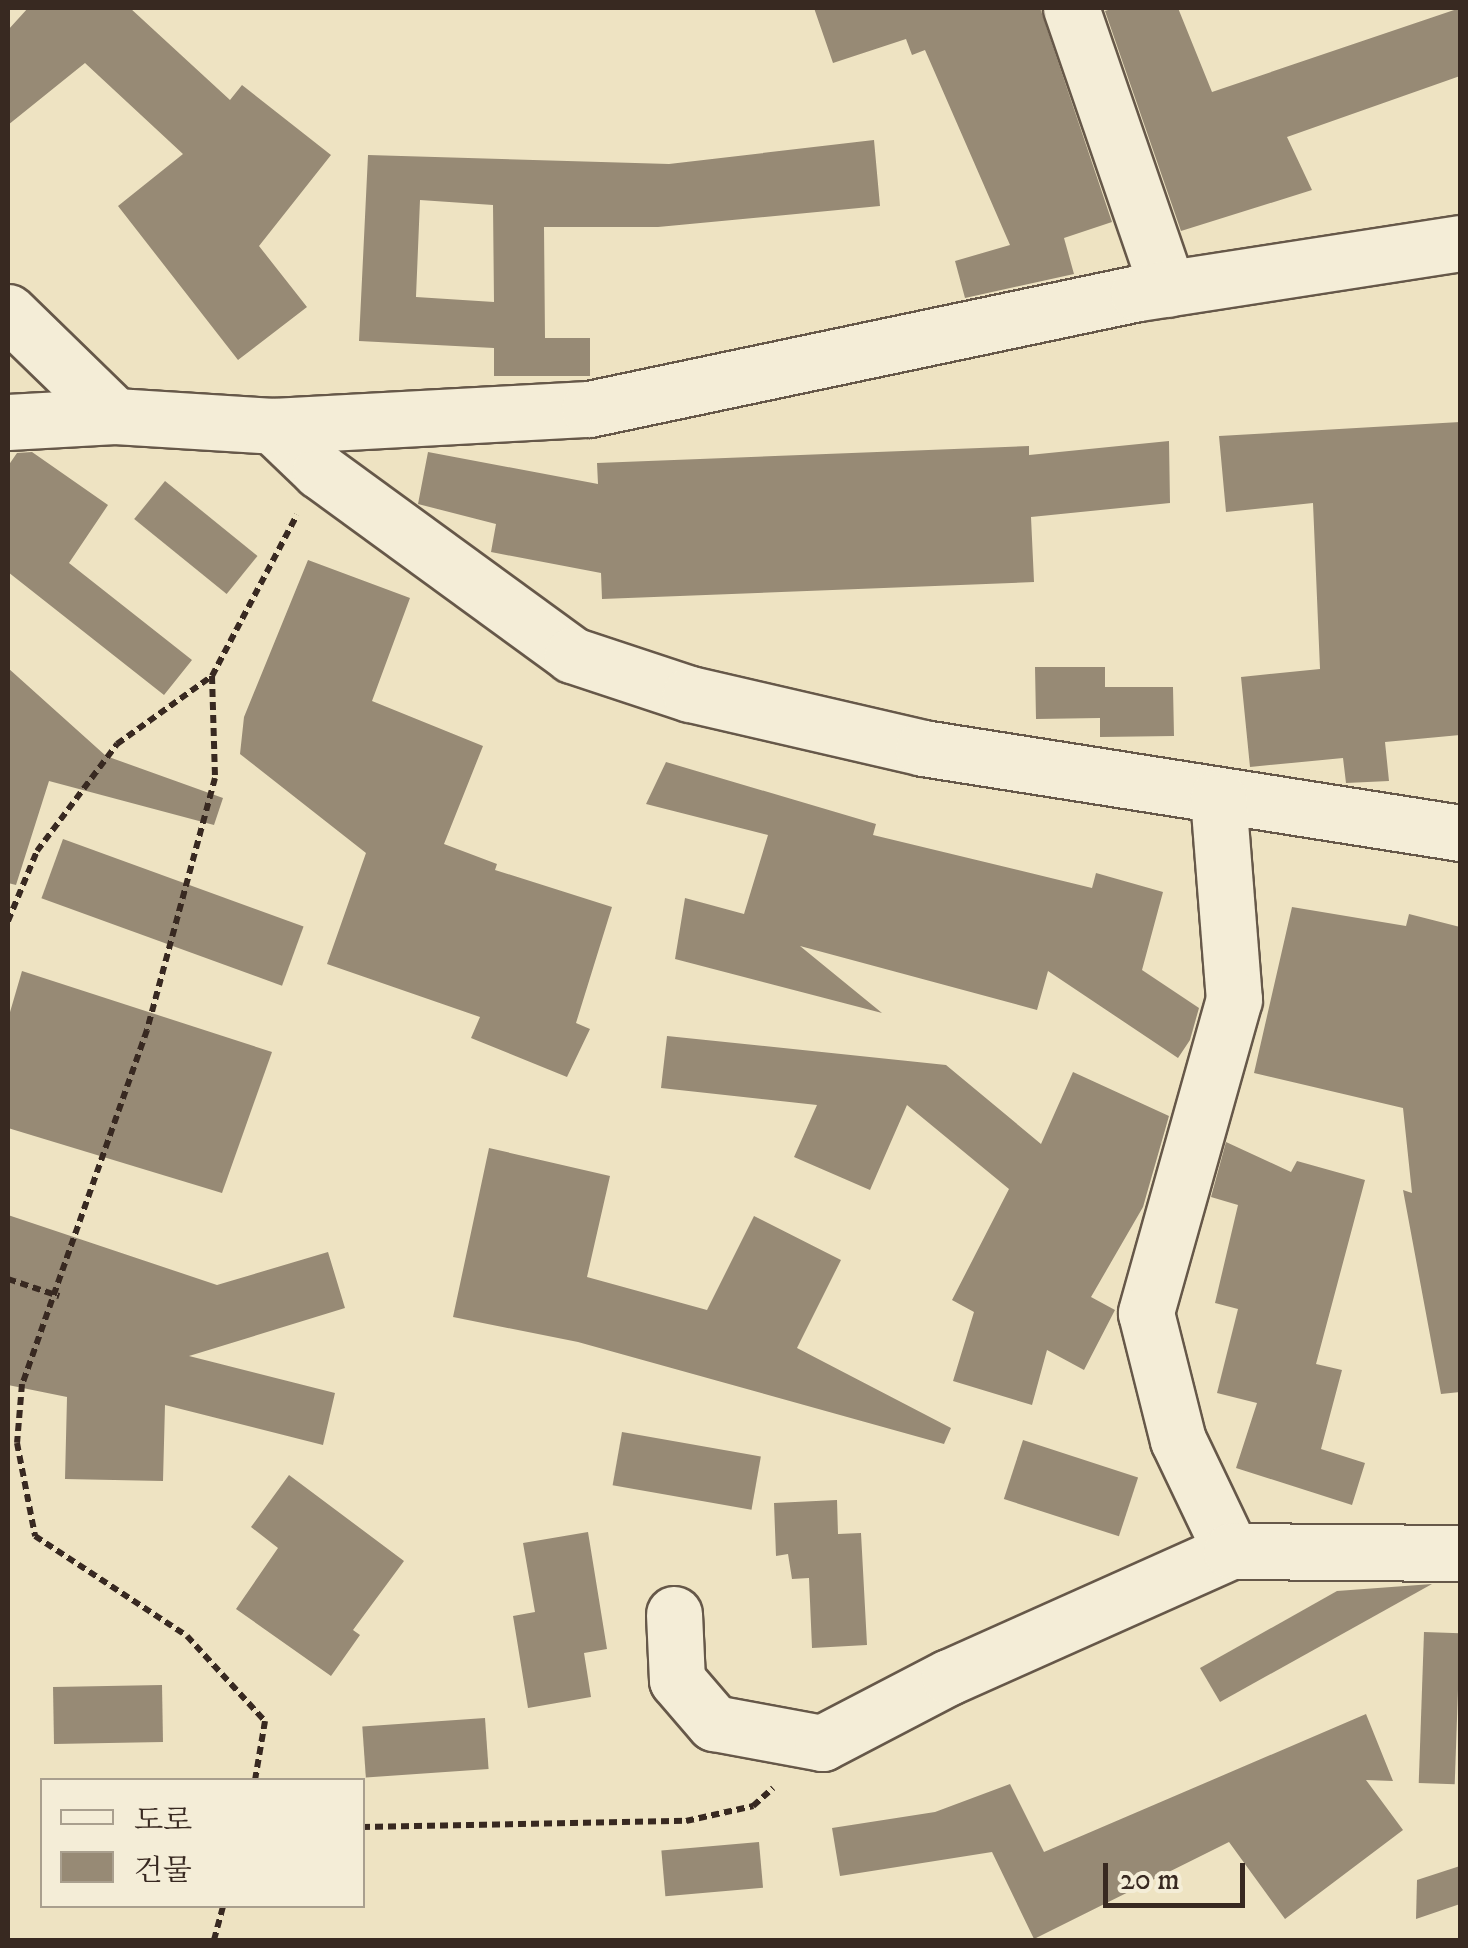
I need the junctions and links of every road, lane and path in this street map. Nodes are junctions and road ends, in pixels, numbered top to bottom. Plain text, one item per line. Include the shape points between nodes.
1 (1071, 8) edge
2 (1460, 243) edge
3 (1168, 289) junction
4 (8, 312) edge
5 (115, 416) junction
6 (8, 422) edge
7 (274, 426) junction
8 (320, 471) junction
9 (212, 676) junction
10 (1218, 796) junction
11 (1460, 833) edge
12 (8, 921) edge
13 (8, 1279) edge
14 (59, 1296) junction
15 (1231, 1551) junction
16 (1460, 1554) edge
17 (674, 1614) dead end
18 (822, 1743) junction
19 (256, 1777) edge
20 (365, 1826) edge
21 (222, 1908) edge
22 (214, 1940) edge

1 - 3 street
2 - 3 street
3 - 7 street via 589,410
4 - 5 street
5 - 6 street
5 - 7 street
7 - 8 street
8 - 9 path
8 - 10 street via 572,655 690,694 923,748
9 - 12 path via 117,744 37,851
9 - 14 path via 215,778 147,1030
10 - 11 street
10 - 15 street via 1234,999 1146,1313 1178,1440
13 - 14 path
14 - 19 path via 22,1384 18,1443 35,1536 188,1636 265,1721
15 - 16 street
15 - 18 street via 948,1676
17 - 18 street via 677,1680 714,1724
18 - 20 path via 753,1806 686,1821
21 - 22 path

